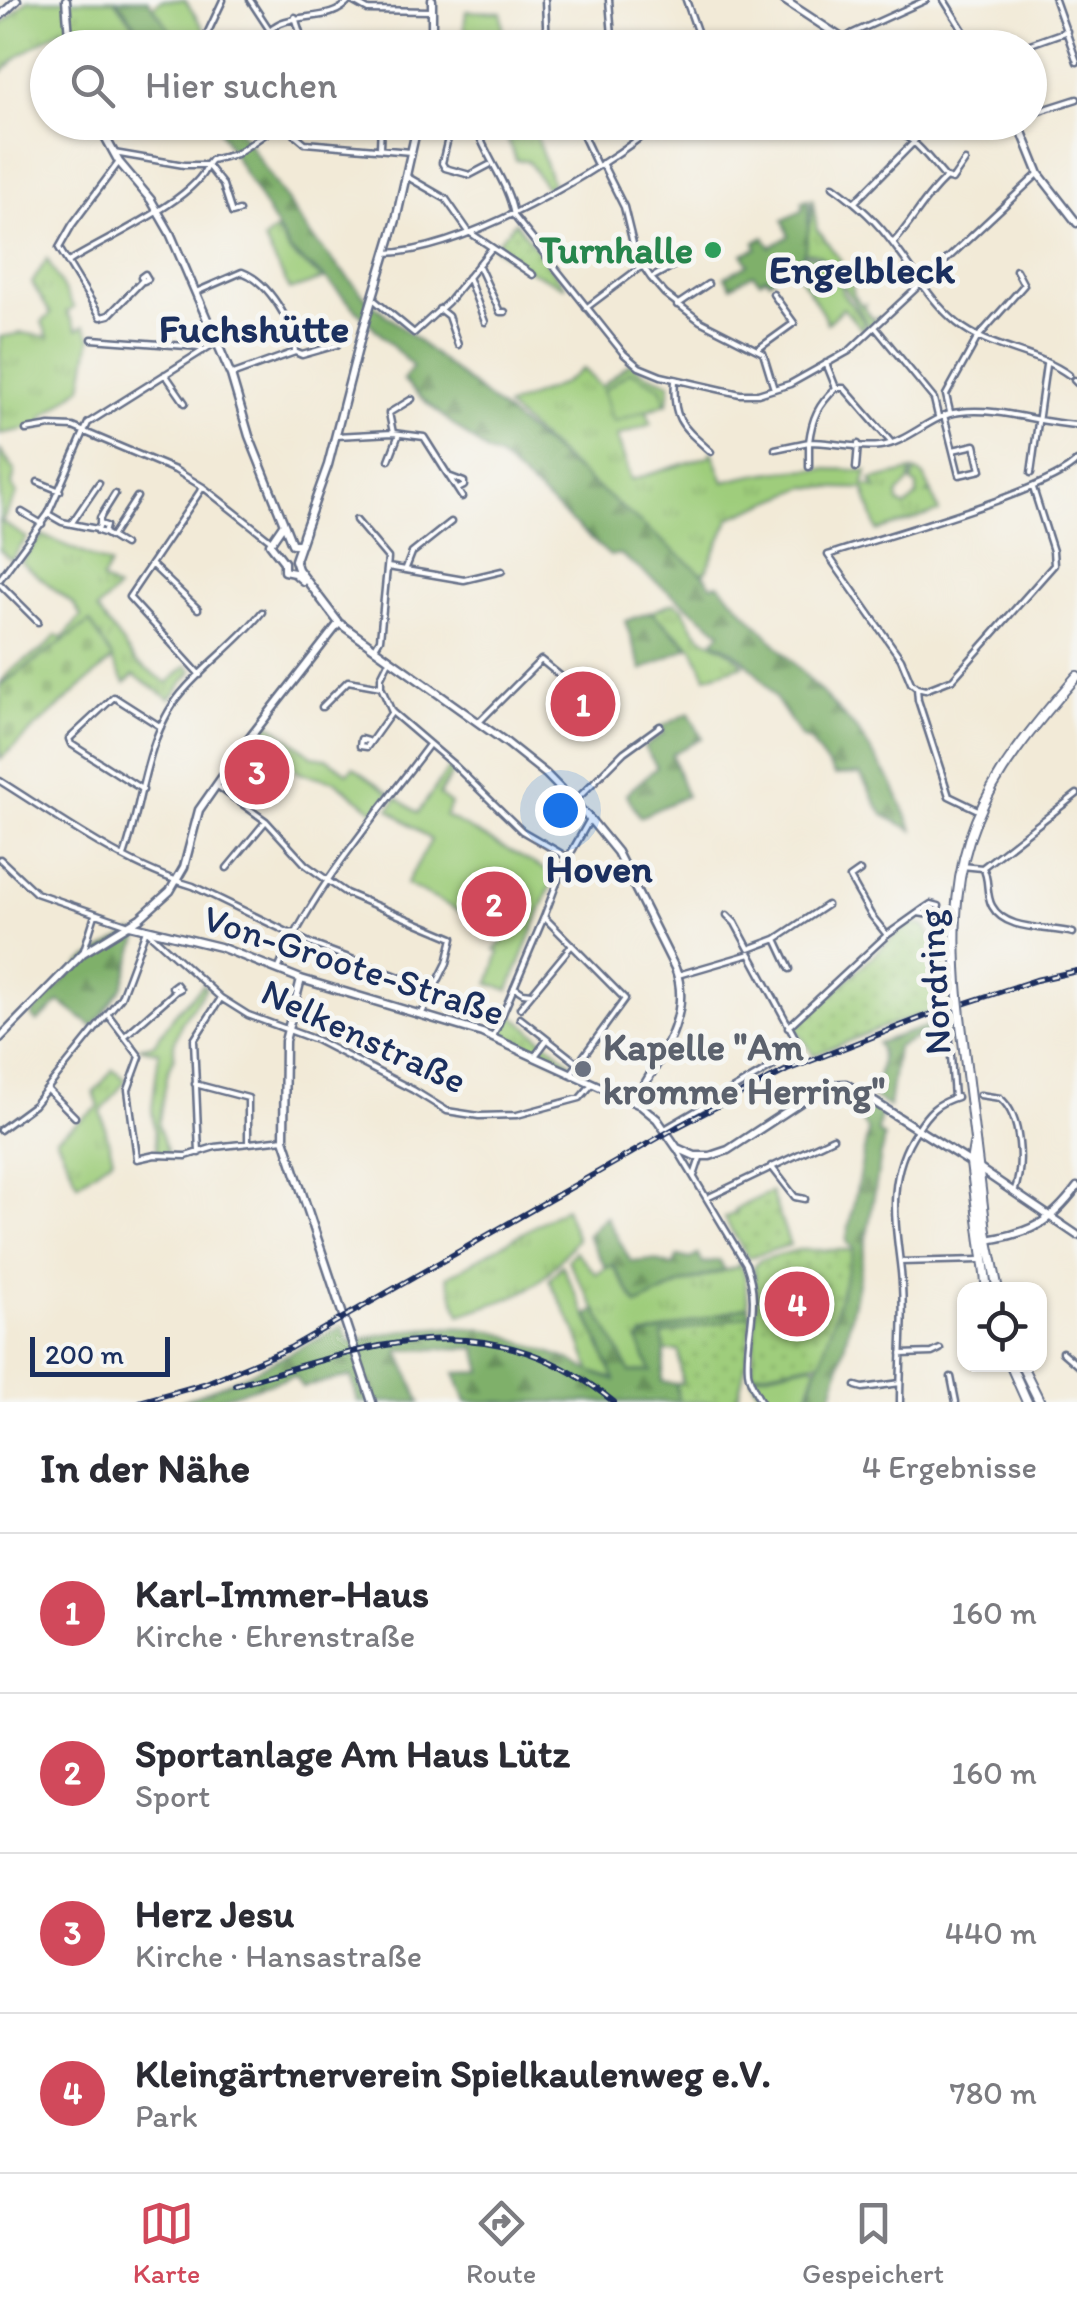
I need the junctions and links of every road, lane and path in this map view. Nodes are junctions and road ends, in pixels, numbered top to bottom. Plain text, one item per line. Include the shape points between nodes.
1 (17, 0) edge
2 (66, 0) edge
3 (223, 0) edge
4 (250, 0) edge
5 (350, 0) edge
6 (432, 0) edge
7 (544, 0) edge
8 (609, 0) edge
9 (686, 0) edge
10 (784, 0) edge
11 (926, 0) edge
12 (944, 0) edge
13 (1055, 0) edge
14 (432, 11) junction
15 (0, 16) edge
16 (295, 17) junction
17 (269, 29) joint
18 (68, 30) edge
19 (209, 30) edge
20 (299, 30) edge
21 (432, 30) edge
22 (546, 30) edge
23 (612, 30) edge
24 (697, 30) edge
25 (830, 30) edge
26 (863, 30) edge
27 (963, 30) edge
28 (1068, 33) junction
29 (1077, 34) edge
30 (1047, 39) edge
31 (1077, 62) edge
32 (1077, 99) edge
33 (1047, 109) edge
34 (107, 140) edge
35 (257, 140) edge
36 (301, 140) edge
37 (380, 140) edge
38 (414, 140) edge
39 (448, 140) edge
40 (481, 140) edge
41 (586, 140) edge
42 (636, 140) edge
43 (909, 140) edge
44 (915, 140) edge
45 (1025, 140) edge
46 (913, 143) junction
47 (380, 148) junction
48 (411, 152) junction
49 (114, 154) junction
50 (965, 161) dead end
51 (119, 162) junction
52 (207, 164) junction
53 (490, 164) junction
54 (600, 164) junction
55 (1038, 174) junction
56 (406, 176) junction
57 (946, 178) junction
58 (834, 186) dead end
59 (855, 202) junction
60 (158, 210) junction
61 (239, 211) dead end
62 (514, 216) junction
63 (1077, 223) edge
64 (469, 232) junction
65 (893, 243) junction
66 (492, 248) junction
67 (386, 253) junction
68 (687, 258) dead end
69 (68, 262) junction
70 (478, 264) junction
71 (642, 266) junction
72 (1016, 270) dead end
73 (533, 274) dead end
74 (468, 277) junction
75 (651, 278) junction
76 (143, 280) dead end
77 (708, 284) dead end
78 (921, 284) junction
79 (196, 292) junction
80 (773, 294) dead end
81 (372, 299) junction
82 (678, 304) junction
83 (586, 308) junction
84 (440, 309) junction
85 (504, 312) dead end
86 (486, 322) dead end
87 (875, 327) junction
88 (978, 337) junction
89 (92, 340) dead end
90 (217, 342) junction
91 (338, 345) dead end
92 (458, 345) dead end
93 (758, 349) junction
94 (203, 350) junction
95 (295, 352) junction
96 (826, 363) junction
97 (1046, 365) junction
98 (165, 374) junction
99 (231, 375) junction
100 (1068, 375) dead end
101 (674, 380) junction
102 (836, 388) junction
103 (774, 391) junction
104 (412, 399) dead end
105 (185, 403) dead end
106 (944, 415) junction
107 (1039, 420) junction
108 (1077, 425) edge
109 (26, 430) dead end
110 (84, 431) junction
111 (396, 433) junction
112 (336, 436) junction
113 (810, 442) junction
114 (891, 442) junction
115 (858, 444) junction
116 (775, 449) dead end
117 (952, 450) junction
118 (711, 452) dead end
119 (389, 460) dead end
120 (1077, 461) edge
121 (809, 467) dead end
122 (856, 468) dead end
123 (1030, 472) dead end
124 (38, 482) dead end
125 (98, 482) dead end
126 (1032, 486) junction
127 (203, 487) junction
128 (60, 492) junction
129 (115, 494) dead end
130 (137, 497) dead end
131 (462, 497) dead end
132 (22, 512) dead end
133 (48, 514) junction
134 (356, 520) dead end
135 (451, 522) dead end
136 (42, 524) junction
137 (71, 524) junction
138 (283, 525) junction
139 (98, 527) junction
140 (305, 531) junction
141 (110, 537) junction
142 (270, 540) junction
143 (298, 544) junction
144 (124, 546) dead end
145 (151, 564) junction
146 (292, 564) junction
147 (388, 567) junction
148 (406, 568) junction
149 (502, 571) dead end
150 (1, 579) edge
151 (198, 609) dead end
152 (262, 612) dead end
153 (38, 622) dead end
154 (339, 624) junction
155 (374, 651) junction
156 (389, 661) junction
157 (200, 675) junction
158 (1077, 676) edge
159 (380, 686) junction
160 (918, 688) junction
161 (609, 700) dead end
162 (322, 708) dead end
163 (392, 712) junction
164 (480, 722) junction
165 (660, 726) dead end
166 (161, 727) junction
167 (368, 741) dead end
168 (429, 745) junction
169 (0, 781) edge
170 (215, 784) junction
171 (144, 790) junction
172 (1077, 794) edge
173 (574, 802) junction
174 (979, 810) junction
175 (590, 819) junction
176 (266, 821) junction
177 (124, 856) junction
178 (567, 858) junction
179 (0, 859) edge
180 (962, 866) junction
181 (226, 868) dead end
182 (983, 868) junction
183 (860, 870) dead end
184 (327, 880) junction
185 (178, 881) junction
186 (828, 905) dead end
187 (918, 913) dead end
188 (727, 914) dead end
189 (96, 915) junction
190 (544, 917) junction
191 (130, 925) junction
192 (146, 930) junction
193 (1073, 932) dead end
194 (293, 935) junction
195 (887, 935) junction
196 (776, 939) junction
197 (572, 945) junction
198 (749, 951) junction
199 (82, 953) junction
200 (790, 969) dead end
201 (278, 970) junction
202 (678, 975) junction
203 (301, 979) junction
204 (514, 987) junction
205 (432, 989) junction
206 (176, 992) dead end
207 (531, 994) junction
208 (222, 1000) junction
209 (520, 1008) dead end
210 (108, 1015) junction
211 (421, 1015) junction
212 (520, 1018) dead end
213 (788, 1027) junction
214 (948, 1028) dead end
215 (286, 1031) junction
216 (126, 1035) junction
217 (0, 1038) edge
218 (493, 1038) junction
219 (547, 1040) junction
220 (535, 1056) junction
221 (576, 1062) junction
222 (571, 1074) junction
223 (195, 1084) junction
224 (592, 1084) junction
225 (48, 1090) junction
226 (980, 1095) dead end
227 (637, 1103) junction
228 (76, 1117) dead end
229 (665, 1129) junction
230 (917, 1129) junction
231 (0, 1130) edge
232 (832, 1138) dead end
233 (284, 1139) junction
234 (975, 1141) junction
235 (248, 1142) junction
236 (678, 1148) junction
237 (198, 1152) junction
238 (702, 1156) junction
239 (972, 1163) junction
240 (772, 1166) junction
241 (980, 1170) junction
242 (694, 1176) junction
243 (1077, 1187) edge
244 (1014, 1192) junction
245 (707, 1198) junction
246 (805, 1199) dead end
247 (1053, 1217) junction
248 (1077, 1236) edge
249 (984, 1242) junction
250 (981, 1260) junction
251 (900, 1262) junction
252 (992, 1262) junction
253 (985, 1282) edge
254 (996, 1282) edge
255 (940, 1349) dead end
256 (1062, 1352) dead end
257 (900, 1354) junction
258 (1077, 1365) edge
259 (1014, 1372) edge
260 (1025, 1372) edge
261 (951, 1377) dead end
262 (900, 1383) junction
263 (856, 1386) dead end
264 (372, 1402) edge
265 (761, 1402) edge
266 (900, 1402) edge
267 (956, 1402) edge
268 (1027, 1402) edge
269 (1040, 1402) edge

1 - 15 street
2 - 18 street
3 - 19 street
4 - 17 street
5 - 14 street via 368,10
5 - 16 street via 338,12
6 - 14 street
7 - 22 street
8 - 23 street
9 - 24 street
10 - 25 street
11 - 26 street
12 - 27 street
13 - 28 street
14 - 21 street
16 - 17 street
16 - 20 street
28 - 29 street
28 - 30 street
28 - 31 street
32 - 33 street
34 - 49 street
35 - 52 street
36 - 47 street
37 - 47 street
38 - 48 street
39 - 53 street via 445,168 470,175
40 - 53 street
41 - 54 street
42 - 54 street
43 - 46 street
44 - 46 street
45 - 55 street
46 - 57 street
46 - 59 street
47 - 48 street
48 - 56 street
49 - 51 street
49 - 52 street
50 - 57 street via 957,176
51 - 60 street
51 - 69 street via 60,245
52 - 60 street
52 - 61 street via 232,213
53 - 62 street
54 - 62 street
54 - 71 street via 624,207
55 - 63 street
55 - 78 street
56 - 64 street via 452,204
56 - 67 street
57 - 65 street
58 - 59 street
59 - 65 street
60 - 69 street
60 - 79 street
62 - 64 street
62 - 83 street
64 - 66 street
64 - 67 street
65 - 78 street
66 - 70 street
66 - 73 street
67 - 81 street
68 - 75 street
69 - 76 street via 101,317
70 - 74 street
70 - 85 street
71 - 75 street
71 - 83 street
72 - 88 street via 1024,285
74 - 84 street
74 - 86 street
75 - 82 street
77 - 82 street
78 - 87 street
78 - 88 street
79 - 90 street
79 - 95 street via 237,273 252,276 288,322
80 - 93 street via 794,322
81 - 84 street via 414,333
81 - 112 street
82 - 93 street
83 - 101 street via 632,361
84 - 92 street
87 - 96 street
87 - 106 street
88 - 97 street
88 - 106 street via 946,396
89 - 94 street
90 - 94 street
90 - 99 street
91 - 95 street via 302,356
93 - 103 street
94 - 98 street
95 - 99 street
96 - 102 street
96 - 103 street
97 - 100 street
97 - 107 street
98 - 105 street
98 - 110 street
99 - 138 street
101 - 103 street via 740,394
101 - 118 street via 676,416
102 - 113 street via 812,420
102 - 114 street via 844,388
104 - 111 street via 389,413
106 - 107 street via 981,411
106 - 114 street
106 - 117 street
107 - 108 street
107 - 123 street
109 - 110 street
110 - 127 street
110 - 128 street
111 - 112 street
111 - 119 street
111 - 131 street via 429,440
112 - 140 street
113 - 115 street
113 - 116 street
113 - 121 street
114 - 115 street
115 - 122 street
117 - 117 street via 959,475 981,470 974,445
120 - 126 street
124 - 128 street
125 - 137 street
126 - 160 street via 1054,565 953,679
126 - 160 street via 828,555
127 - 142 street
127 - 145 street
128 - 133 street
129 - 139 street
130 - 141 street
132 - 136 street
133 - 136 street
133 - 137 street
134 - 147 street via 382,548
135 - 148 street via 412,552
136 - 150 street
137 - 139 street
138 - 142 street
138 - 143 street
139 - 141 street via 106,526
140 - 143 street
140 - 146 street
141 - 144 street
142 - 146 street
143 - 146 street
145 - 151 street
145 - 157 street via 130,601
146 - 154 street
147 - 148 street
147 - 155 street
148 - 149 street via 464,580
150 - 153 street
152 - 157 street
154 - 155 street
154 - 170 street
155 - 156 street
156 - 159 street
156 - 164 street
157 - 166 street
158 - 174 main road, Nordring via 1016,748
159 - 162 street via 348,681
159 - 163 street
160 - 174 street via 949,796
161 - 164 street via 575,688 541,660
163 - 167 street
163 - 168 street
164 - 173 street
165 - 173 street
166 - 171 street
166 - 171 street via 114,696 69,739
168 - 178 street via 522,831
168 - 184 street
169 - 177 street
170 - 176 street
170 - 185 street via 193,824
171 - 177 street
172 - 182 street
173 - 175 street
174 - 180 main road, Nordring
175 - 178 street
175 - 202 street via 617,852
176 - 181 street
176 - 184 street
177 - 185 street
178 - 190 street
179 - 189 street, Von-Groote-Straße via 36,892
180 - 182 street
180 - 234 main road, Nordring, bridge via 954,923
182 - 193 street via 990,903 1005,920
183 - 195 street via 850,878
184 - 194 street
184 - 205 street via 453,938
185 - 191 street
185 - 194 street
186 - 196 street
187 - 195 street
188 - 198 street
189 - 191 street, Von-Groote-Straße
189 - 199 street
190 - 197 street
190 - 204 street
191 - 192 street, Von-Groote-Straße
191 - 199 street
192 - 201 street, Von-Groote-Straße via 220,947
192 - 208 street, Nelkenstraße
192 - 210 street via 126,989
194 - 201 street
194 - 205 street
195 - 213 street
196 - 198 street
196 - 200 street
197 - 207 street
197 - 221 street via 624,999
198 - 202 street
198 - 213 street
199 - 217 street
201 - 203 street, Von-Groote-Straße
202 - 227 street via 681,1007
203 - 211 street, Von-Groote-Straße
203 - 215 street
204 - 207 street
204 - 218 street
205 - 211 street
206 - 216 street
207 - 209 street
208 - 215 street, Nelkenstraße
208 - 223 street via 194,1040
210 - 216 street
210 - 225 street
211 - 218 street, Von-Groote-Straße
212 - 219 street
213 - 229 street via 797,1041 773,1066
214 - 230 street via 956,1098 935,1106
215 - 224 street, Nelkenstraße via 460,1114 518,1116 580,1098
215 - 233 street
216 - 237 street via 140,1057 128,1090 137,1158
218 - 220 street, Von-Groote-Straße
219 - 220 street
219 - 221 street
220 - 222 street, Von-Groote-Straße
221 - 222 street
222 - 224 street, Von-Groote-Straße
223 - 235 street via 248,1098
223 - 237 street
224 - 227 street, Von-Groote-Straße
225 - 228 street
225 - 231 street
226 - 244 street via 1000,1098 1016,1119
227 - 229 street, Von-Groote-Straße
229 - 236 street, Von-Groote-Straße
230 - 238 street via 834,1082 728,1150
230 - 239 street
230 - 251 street via 894,1183
232 - 240 street
233 - 235 street
233 - 264 street
234 - 239 main road, Nordring
234 - 241 main road, Nordring
235 - 237 street
236 - 238 street
236 - 242 street
238 - 242 street
239 - 241 street
239 - 249 main road, Nordring
240 - 245 street
240 - 246 street
241 - 244 street
241 - 249 main road, Nordring
242 - 245 street
243 - 247 street
244 - 247 street
245 - 265 street via 752,1278 748,1372
247 - 248 street
247 - 249 street
249 - 250 main road
249 - 252 main road
250 - 251 street
250 - 252 street
250 - 253 main road
251 - 257 street
252 - 254 main road
255 - 257 street
256 - 258 street
257 - 262 street
259 - 268 main road
260 - 269 main road
261 - 267 street
262 - 263 street
262 - 266 street

